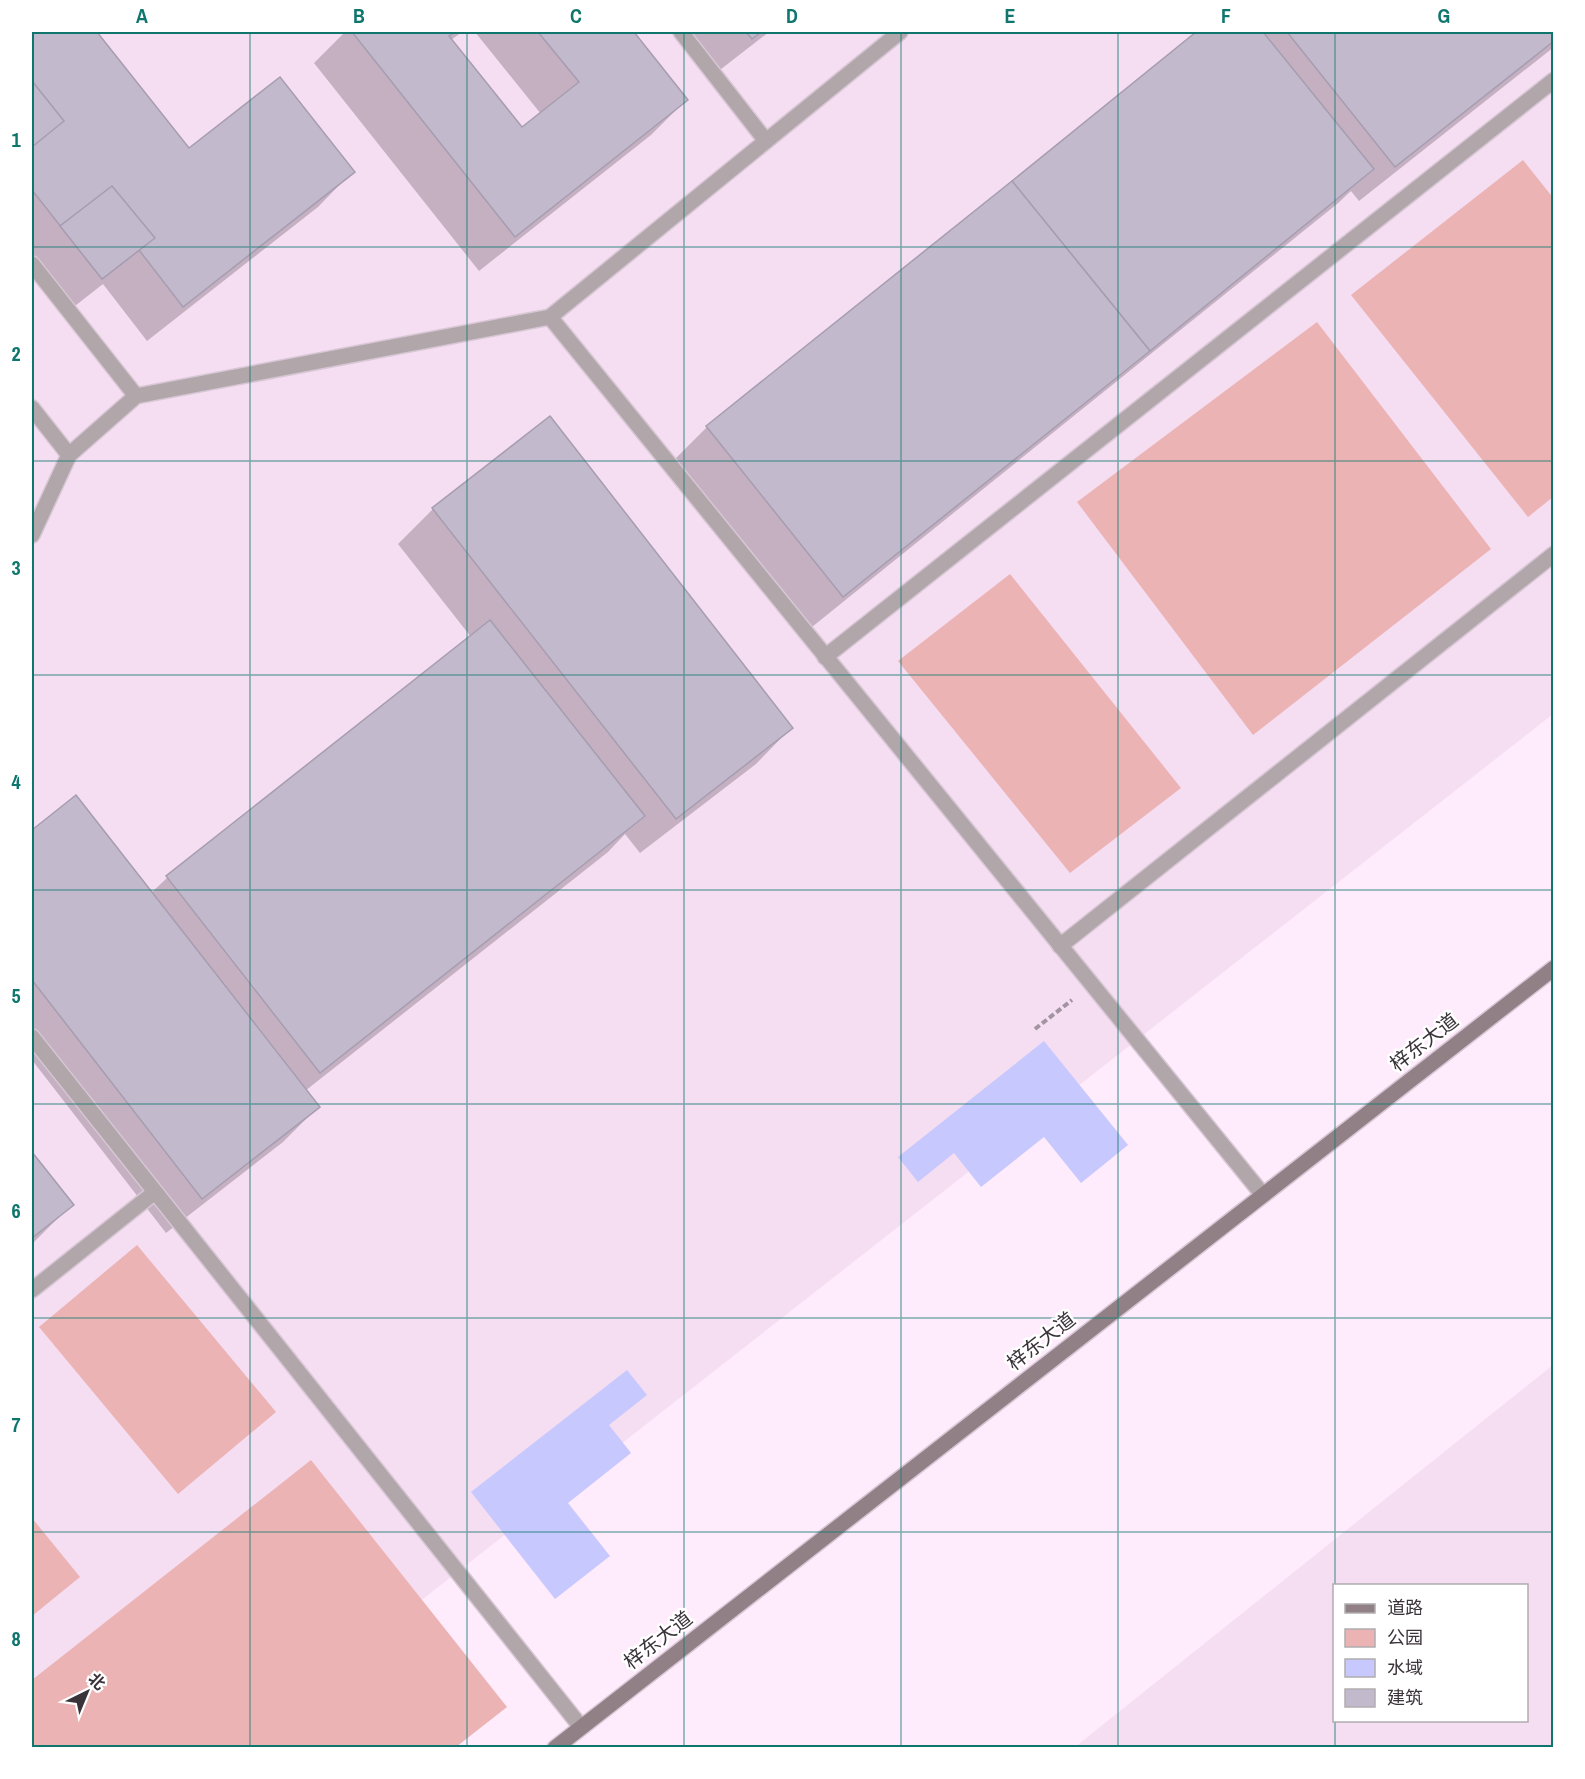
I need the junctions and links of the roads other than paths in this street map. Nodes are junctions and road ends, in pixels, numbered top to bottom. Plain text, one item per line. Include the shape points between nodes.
1 (681, 32) edge
2 (900, 32) edge
3 (1554, 80) edge
4 (766, 141) junction
5 (32, 264) edge
6 (550, 317) junction
7 (136, 396) junction
8 (32, 408) edge
9 (69, 455) junction
10 (32, 535) edge
11 (1554, 554) edge
12 (825, 657) junction
13 (1060, 946) junction
14 (1554, 968) edge
15 (32, 1037) edge
16 (155, 1192) junction
17 (1263, 1195) junction
18 (32, 1290) edge
19 (581, 1727) junction
20 (555, 1748) edge

1 - 4 lane
2 - 4 lane
3 - 12 lane
4 - 6 lane
5 - 7 lane
6 - 7 lane
6 - 12 lane
7 - 9 lane
8 - 9 lane
9 - 10 lane
11 - 13 lane
12 - 13 lane
13 - 17 lane
14 - 17 main road, 梓东大道
15 - 16 lane
16 - 18 lane
16 - 19 lane
17 - 19 main road, 梓东大道
19 - 20 main road, 梓东大道

